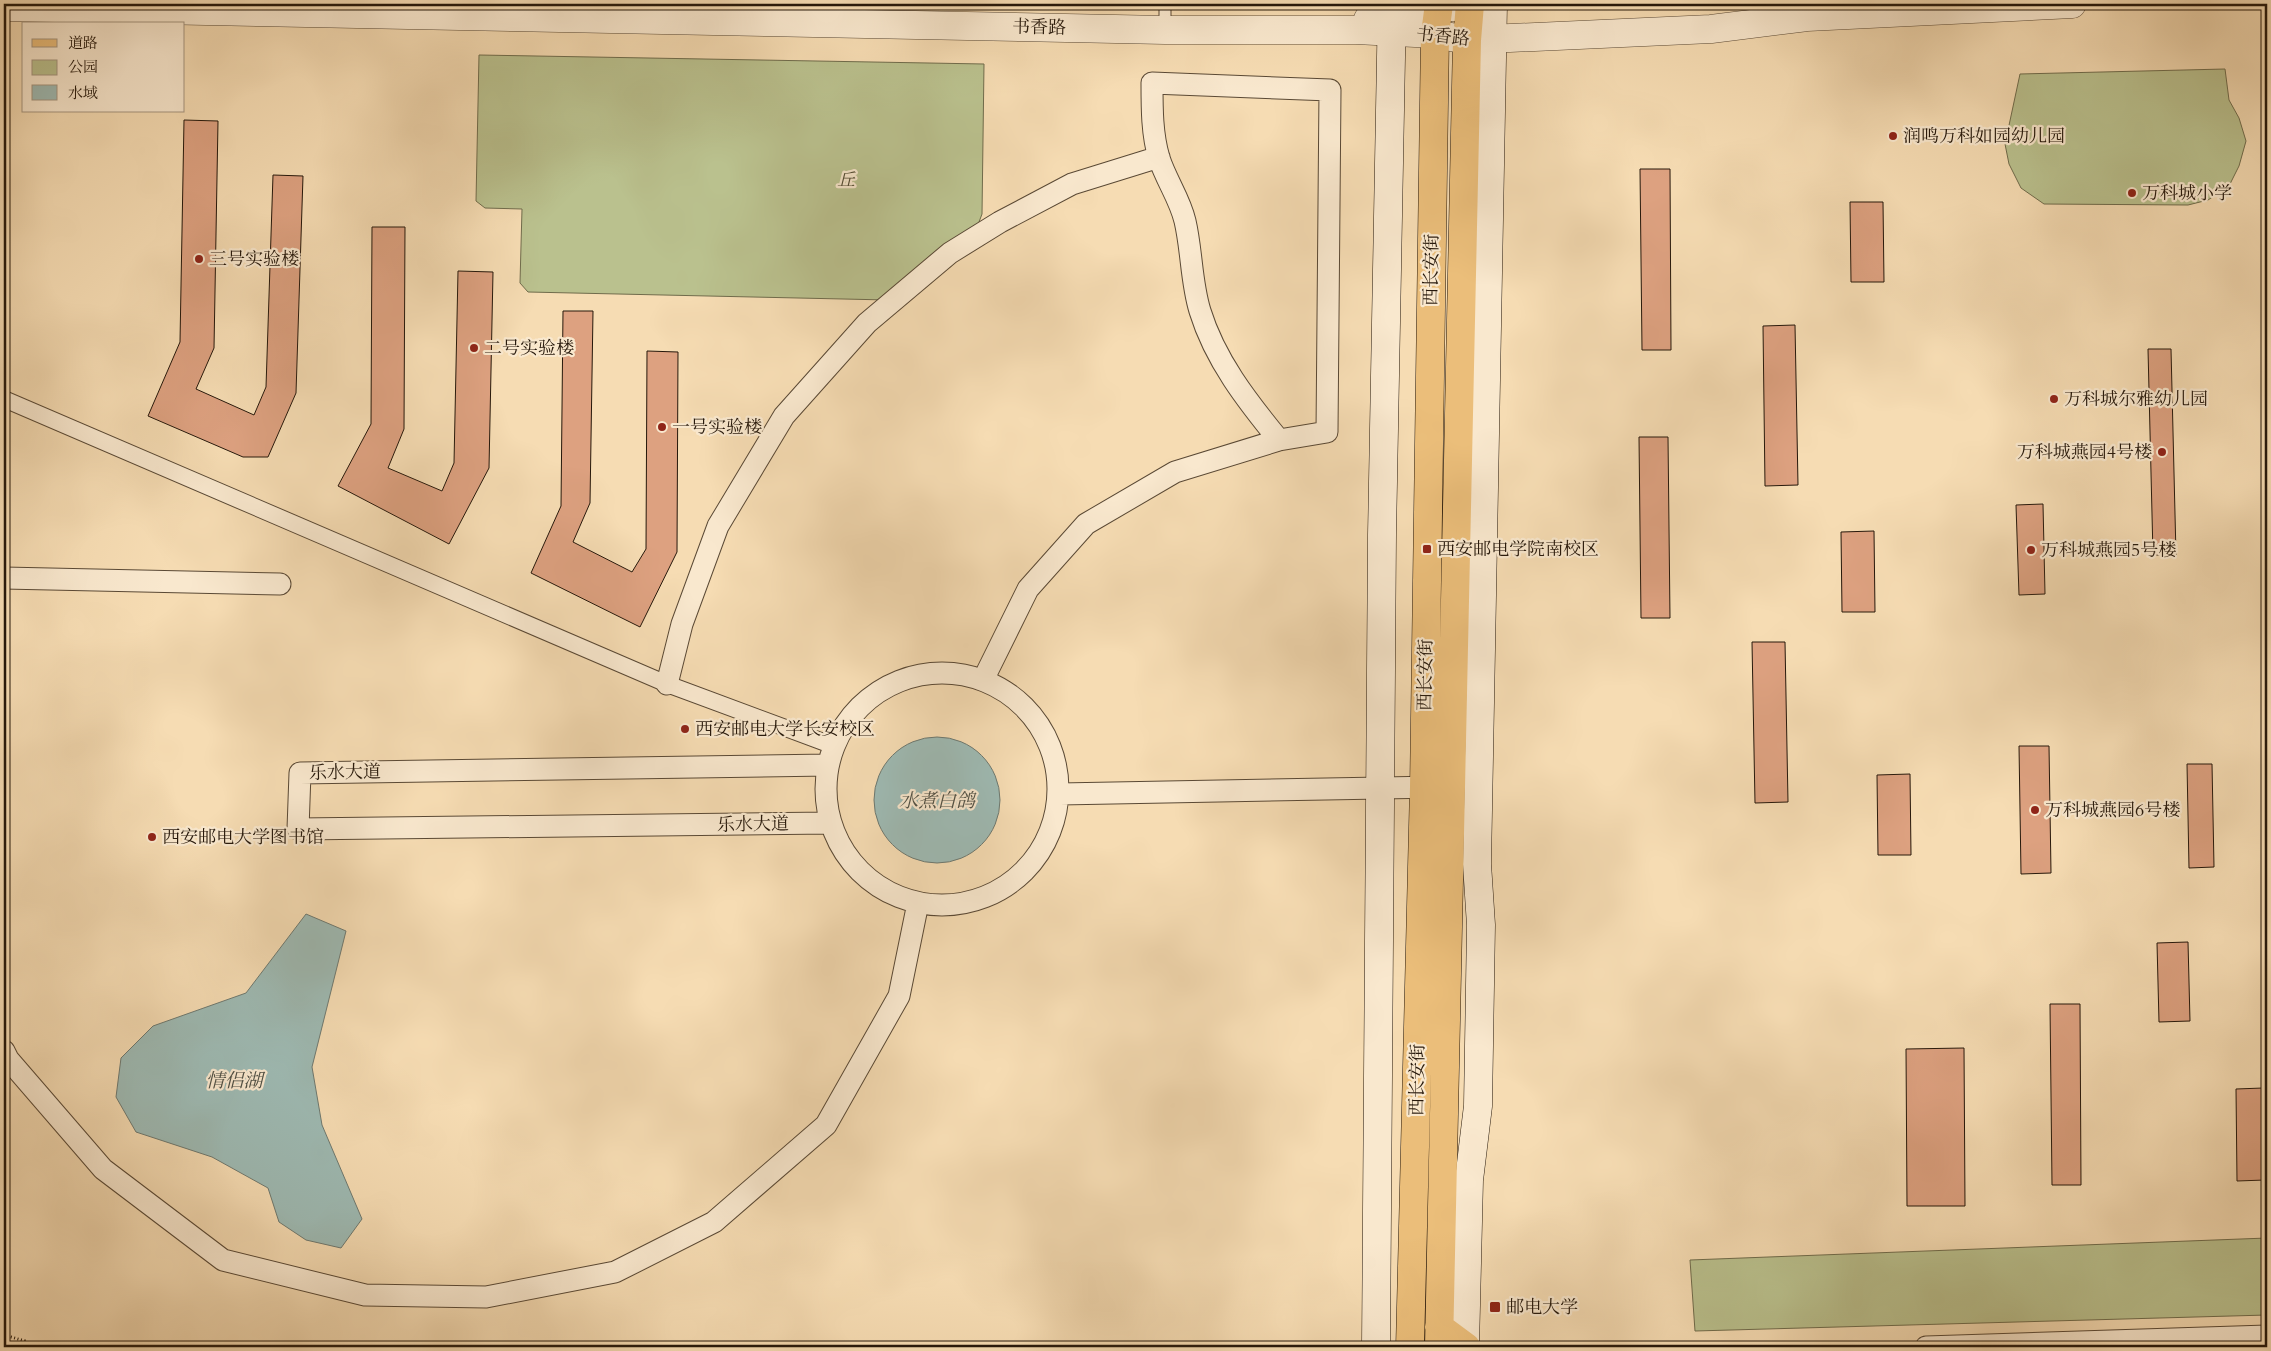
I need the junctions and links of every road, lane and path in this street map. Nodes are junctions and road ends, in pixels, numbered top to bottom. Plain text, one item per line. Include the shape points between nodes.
1 (601, 4) edge
2 (1481, 4) edge
3 (1501, 4) edge
4 (2072, 4) edge
5 (4, 7) edge
6 (1438, 15) edge
7 (1165, 17) edge
8 (1392, 17) edge
9 (1480, 40) junction
10 (1159, 157) junction
11 (4, 399) edge
12 (1279, 440) junction
13 (4, 578) edge
14 (280, 584) dead end
15 (984, 680) junction
16 (667, 684) junction
17 (831, 756) junction
18 (1437, 787) junction
19 (1380, 788) junction
20 (1060, 794) junction
21 (830, 823) junction
22 (918, 903) junction
23 (4, 1051) edge
24 (4, 1334) edge
25 (2267, 1336) edge
26 (1452, 1342) edge
27 (31, 1347) edge
28 (1376, 1347) edge
29 (1410, 1347) edge
30 (1926, 1347) edge

1 - 7 street, 书香路
2 - 3 street, 书香路
2 - 6 street, 书香路
2 - 9 main road, 西长安街
4 - 9 street, 书香路 via 1807,17 1711,29
5 - 7 street, 书香路
6 - 8 street, 书香路
6 - 9 street, 书香路
6 - 18 main road, 西长安街
7 - 8 street, 书香路 via 1352,21
8 - 19 street
9 - 18 main road, 西长安街
9 - 26 street via 1477,864 1481,926 1478,1106
10 - 12 street via 1178,196 1186,222 1200,310 1210,340 1231,377
10 - 12 street via 1152,124 1152,83 1330,90 1327,432
10 - 16 street via 1072,184 1000,222 950,253 867,324 784,416 718,526 682,624
11 - 16 street
12 - 15 street via 1176,472 1086,524 1028,590
13 - 14 street
15 - 17 street via 948,672 912,676 879,690 852,715
15 - 20 street via 1018,700 1044,731 1057,769
16 - 17 street
17 - 21 street via 826,794
17 - 21 street, 乐水大道 via 300,773 298,828
18 - 19 street
18 - 26 main road, 西长安街
18 - 29 main road, 西长安街
19 - 20 street
19 - 28 street
20 - 22 street via 1045,844 1023,874 993,895 957,905
21 - 22 street via 844,852 864,876 891,894
22 - 23 street via 899,996 826,1125 714,1222 615,1272 486,1298 365,1295 223,1260 103,1169
24 - 27 path via 25,1341
25 - 30 street

